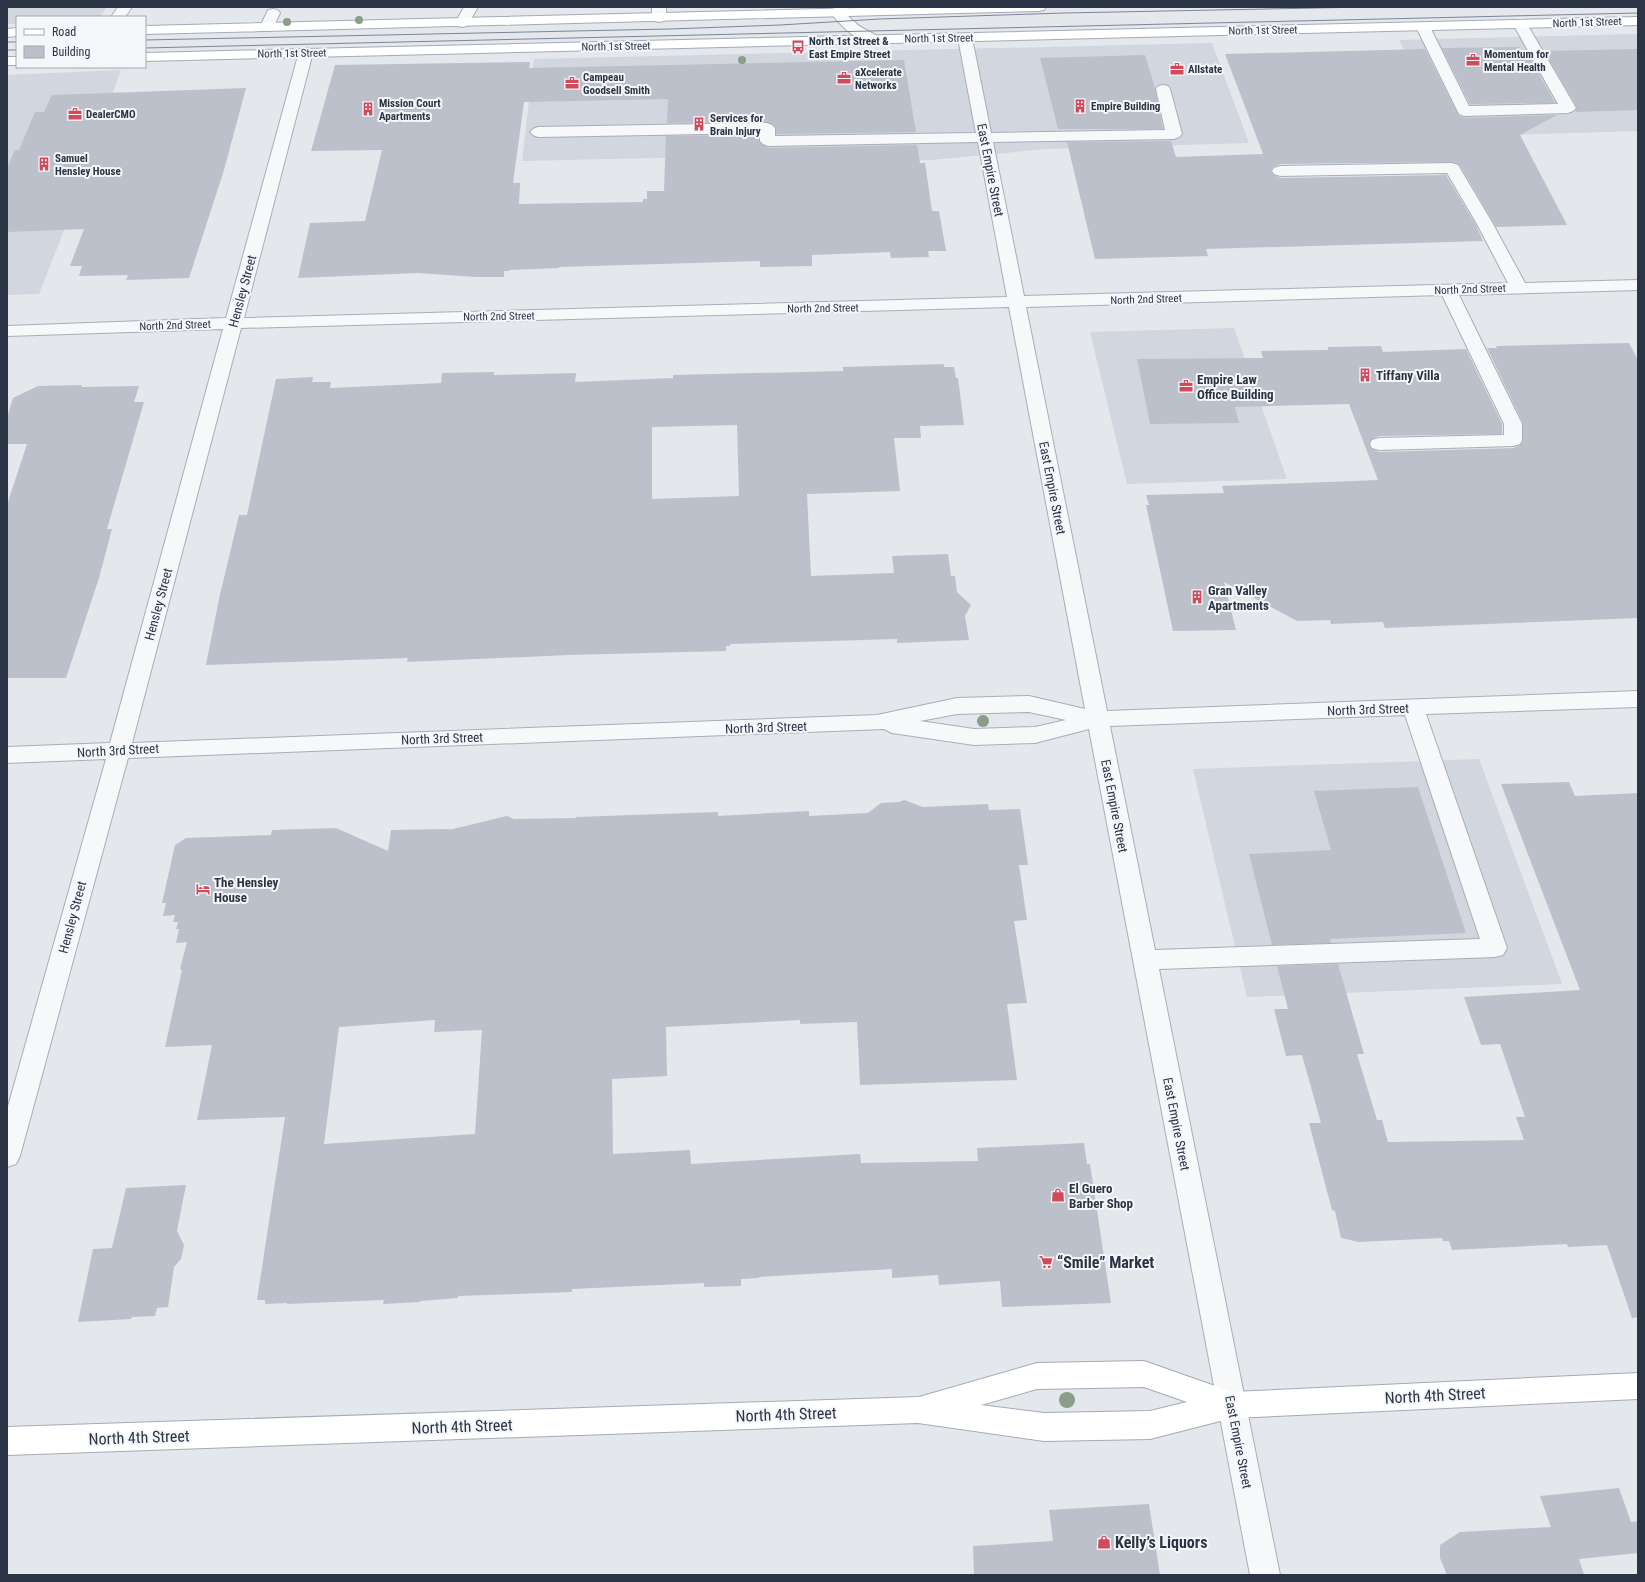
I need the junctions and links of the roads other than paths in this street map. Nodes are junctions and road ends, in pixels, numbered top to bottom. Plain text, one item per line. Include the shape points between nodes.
1 (125, 7) edge
2 (471, 7) edge
3 (1039, 7) edge
4 (840, 10) edge
5 (273, 12) dead end
6 (659, 13) edge
7 (119, 16) edge
8 (1638, 21) edge
9 (462, 23) junction
10 (1520, 24) junction
11 (267, 27) junction
12 (1423, 27) junction
13 (146, 30) edge
14 (965, 38) junction
15 (874, 40) junction
16 (306, 52) junction
17 (146, 57) edge
18 (1163, 89) dead end
19 (538, 132) dead end
20 (985, 139) junction
21 (1280, 172) dead end
22 (1638, 285) edge
23 (1519, 288) junction
24 (1448, 290) junction
25 (1017, 302) junction
26 (233, 323) junction
27 (7, 331) edge
28 (1379, 444) dead end
29 (1638, 699) edge
30 (1413, 707) junction
31 (1098, 719) junction
32 (877, 723) junction
33 (118, 750) junction
34 (7, 755) edge
35 (1145, 960) junction
36 (7, 1156) edge
37 (1638, 1386) edge
38 (1232, 1405) junction
39 (918, 1410) junction
40 (7, 1441) edge
41 (1265, 1575) edge

1 - 7 street
2 - 9 street
3 - 4 main road
4 - 6 main road
4 - 15 street via 844,21 856,31
5 - 11 street
6 - 9 main road
8 - 10 main road, North 1st Street
9 - 11 main road
10 - 12 main road, North 1st Street
10 - 12 street via 1568,108 1464,110
11 - 13 main road
12 - 14 main road, North 1st Street
14 - 15 main road, North 1st Street
14 - 20 street, East Empire Street
15 - 16 main road, North 1st Street
16 - 17 main road, North 1st Street
16 - 26 street, Hensley Street
18 - 20 street via 1174,134
19 - 20 street via 767,128 768,142
20 - 25 street, East Empire Street
21 - 23 street via 1452,168
22 - 23 street, North 2nd Street
23 - 24 street, North 2nd Street
24 - 25 street, North 2nd Street
24 - 28 street via 1513,424 1513,440
25 - 26 street, North 2nd Street
25 - 31 street, East Empire Street
26 - 27 street, North 2nd Street
26 - 33 street, Hensley Street
29 - 30 street, North 3rd Street
30 - 31 street, North 3rd Street
30 - 35 street via 1495,948
31 - 32 street, North 3rd Street via 1035,735 974,737
31 - 32 street, North 3rd Street via 1029,704 957,706
31 - 35 street, East Empire Street
32 - 33 street, North 3rd Street
33 - 34 street, North 3rd Street
33 - 36 street, Hensley Street
35 - 38 street, East Empire Street
37 - 38 main road, North 4th Street
38 - 39 main road, North 4th Street via 1150,1425 1044,1427
38 - 39 main road, North 4th Street via 1144,1374 1037,1376
38 - 41 street, East Empire Street
39 - 40 main road, North 4th Street

